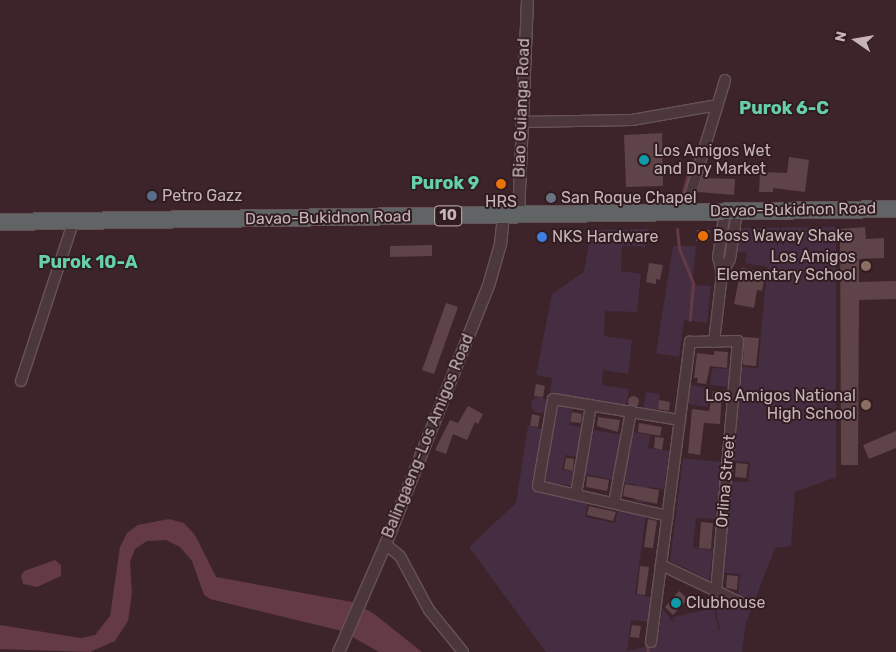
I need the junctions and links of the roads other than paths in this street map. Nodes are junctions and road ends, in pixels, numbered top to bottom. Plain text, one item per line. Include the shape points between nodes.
1 (527, 0) edge
2 (725, 80) dead end
3 (718, 105) junction
4 (521, 122) junction
5 (896, 209) edge
6 (731, 211) junction
7 (685, 212) junction
8 (510, 215) junction
9 (74, 220) junction
10 (0, 222) edge
11 (714, 342) junction
12 (21, 381) dead end
13 (590, 405) junction
14 (630, 412) junction
15 (680, 420) junction
16 (576, 494) junction
17 (614, 503) junction
18 (668, 516) junction
19 (385, 544) junction
20 (661, 565) junction
21 (716, 591) junction
22 (742, 603) dead end
23 (651, 642) dead end
24 (338, 652) edge
25 (463, 652) edge

1 - 4 street, Biao Guianga Road
2 - 3 street
3 - 4 street via 632,120
3 - 7 street
4 - 8 street, Biao Guianga Road
5 - 6 highway, Davao-Bukidnon Road / 10
6 - 7 highway, Davao-Bukidnon Road / 10
6 - 11 street via 730,259 722,274
7 - 8 highway, Davao-Bukidnon Road / 10
8 - 9 highway, Davao-Bukidnon Road / 10
8 - 19 street, Balingaeng-Los Amigos Road via 494,267
9 - 10 highway, Davao-Bukidnon Road / 10
9 - 12 street
11 - 15 street via 690,342
11 - 21 street, Orlina Street via 738,341
13 - 14 street
13 - 16 street
13 - 16 street via 553,398 538,486
14 - 15 street
14 - 17 street
15 - 18 street
16 - 17 street
17 - 18 street
18 - 20 street
19 - 24 street, Balingaeng-Los Amigos Road
19 - 25 street via 400,556 429,610
20 - 21 street
20 - 23 street
21 - 22 street

